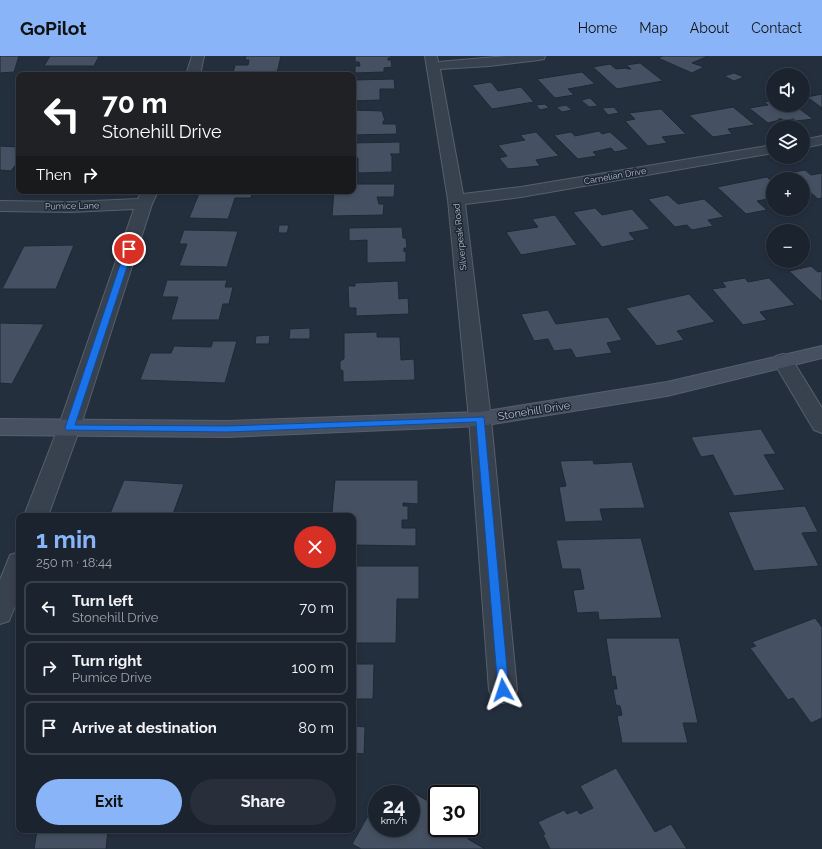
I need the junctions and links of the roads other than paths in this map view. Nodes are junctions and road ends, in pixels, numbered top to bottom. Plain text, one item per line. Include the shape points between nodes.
1 (198, 56) edge
2 (539, 56) edge
3 (432, 61) edge
4 (194, 72) edge
5 (822, 140) edge
6 (810, 143) edge
7 (766, 150) edge
8 (147, 198) edge
9 (456, 200) junction
10 (0, 206) edge
11 (822, 352) edge
12 (783, 361) junction
13 (480, 419) junction
14 (822, 425) edge
15 (0, 427) edge
16 (69, 428) junction
17 (37, 513) edge
18 (16, 570) edge
19 (0, 613) edge
20 (503, 690) dead end

1 - 4 street
2 - 3 street via 489,62
3 - 9 street, Silverpeak Road
5 - 6 street
7 - 9 street, Carnelian Drive via 521,192
8 - 10 street, Pumice Lane via 71,207
8 - 16 street
9 - 13 street, Silverpeak Road
11 - 12 street, Stonehill Drive
12 - 13 street, Stonehill Drive via 667,389
12 - 14 street
13 - 16 street, Stonehill Drive via 228,429
13 - 20 street, Silverpeak Road
15 - 16 street, Stonehill Drive
16 - 17 street
18 - 19 street

